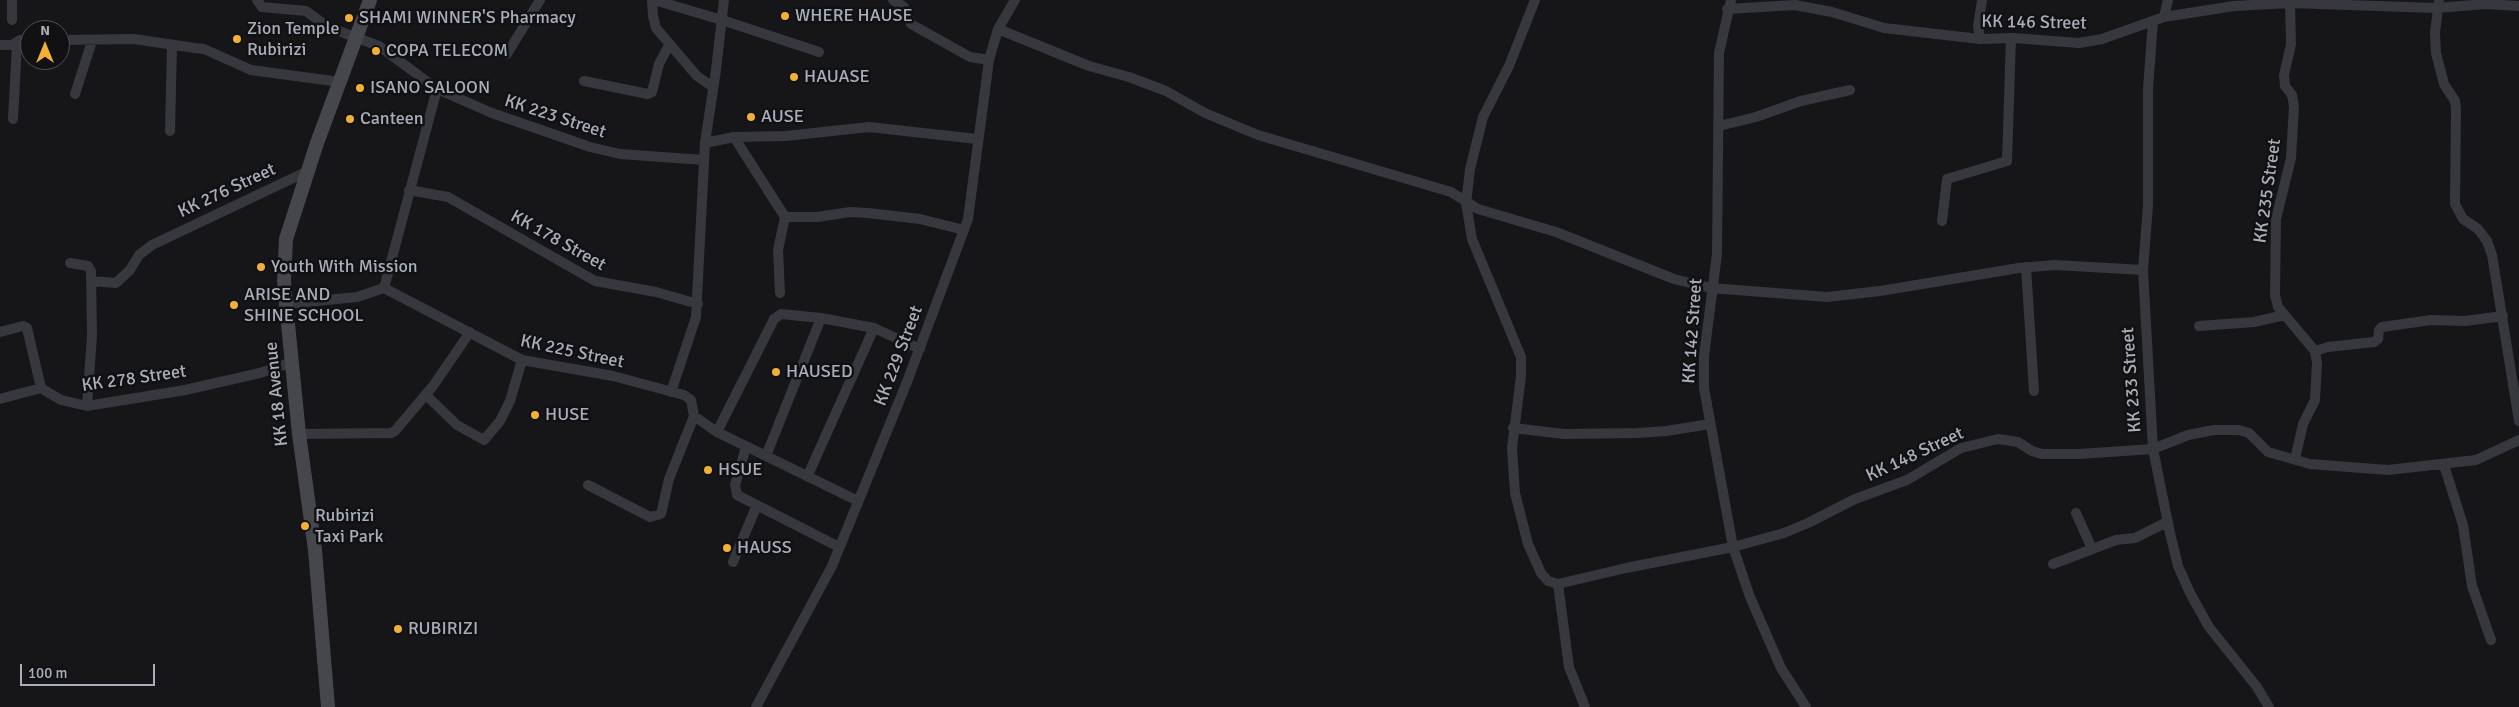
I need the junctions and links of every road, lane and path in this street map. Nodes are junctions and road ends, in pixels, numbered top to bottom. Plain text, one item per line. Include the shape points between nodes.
1 (12, 0) edge
2 (257, 0) edge
3 (370, 0) edge
4 (540, 0) edge
5 (653, 0) edge
6 (724, 0) edge
7 (893, 0) edge
8 (1015, 0) edge
9 (1535, 0) edge
10 (1982, 0) edge
11 (2168, 0) edge
12 (1793, 3) edge
13 (2290, 3) junction
14 (1729, 4) edge
15 (2438, 4) edge
16 (2519, 6) edge
17 (2164, 17) junction
18 (12, 20) dead end
19 (722, 20) junction
20 (2153, 21) junction
21 (998, 29) junction
22 (357, 38) junction
23 (1980, 38) junction
24 (2011, 38) junction
25 (20, 40) edge
26 (70, 40) edge
27 (92, 41) junction
28 (8, 45) edge
29 (172, 45) junction
30 (669, 45) junction
31 (819, 52) dead end
32 (507, 54) dead end
33 (989, 60) junction
34 (584, 80) dead end
35 (340, 82) junction
36 (714, 87) junction
37 (437, 89) junction
38 (1850, 90) dead end
39 (75, 94) dead end
40 (13, 119) dead end
41 (1719, 126) junction
42 (170, 131) dead end
43 (734, 137) junction
44 (977, 138) junction
45 (704, 143) junction
46 (704, 160) junction
47 (308, 171) junction
48 (409, 190) junction
49 (1466, 203) junction
50 (785, 217) junction
51 (1942, 220) dead end
52 (964, 230) junction
53 (70, 263) dead end
54 (2026, 268) junction
55 (2143, 270) junction
56 (92, 281) junction
57 (384, 288) junction
58 (1711, 288) junction
59 (780, 293) dead end
60 (286, 304) junction
61 (698, 304) junction
62 (2286, 315) junction
63 (2503, 316) junction
64 (822, 318) junction
65 (2199, 326) dead end
66 (874, 328) junction
67 (0, 332) edge
68 (470, 332) junction
69 (920, 349) junction
70 (2315, 351) junction
71 (522, 360) junction
72 (292, 362) junction
73 (41, 388) junction
74 (2034, 391) dead end
75 (671, 392) junction
76 (426, 395) junction
77 (0, 399) edge
78 (88, 406) junction
79 (694, 416) junction
80 (2519, 421) edge
81 (1710, 424) junction
82 (1514, 428) junction
83 (717, 432) junction
84 (299, 434) junction
85 (2519, 440) edge
86 (746, 447) junction
87 (2153, 450) junction
88 (766, 456) junction
89 (2295, 459) junction
90 (2444, 465) junction
91 (808, 475) junction
92 (588, 485) dead end
93 (858, 501) junction
94 (757, 505) junction
95 (2076, 513) dead end
96 (2167, 522) junction
97 (839, 547) junction
98 (1733, 547) junction
99 (2092, 548) junction
100 (733, 562) dead end
101 (2053, 564) dead end
102 (1558, 584) junction
103 (2491, 640) dead end
104 (328, 707) edge
105 (756, 707) edge
106 (1585, 707) edge
107 (1806, 707) edge
108 (2269, 707) edge

1 - 18 street
2 - 22 street, KK 223 Street via 262,7 306,11 328,27
3 - 22 main road, KK 18 Avenue
4 - 32 street
5 - 19 street
5 - 30 street via 656,28
6 - 19 street
7 - 33 street via 904,7 911,24 970,57
8 - 21 street, KK 229 Street
9 - 49 street via 1509,66 1483,117 1470,169
10 - 23 street via 1978,26
11 - 17 street
12 - 14 street, KK 146 Street
12 - 23 street, KK 146 Street via 1884,28
13 - 15 street, KK 146 Street
13 - 17 street, KK 146 Street via 2213,8
13 - 62 street, KK 235 Street via 2291,44 2284,75 2294,106 2291,158 2276,219 2274,280 2278,307
14 - 41 street, KK 142 Street via 1719,53
15 - 16 street, KK 146 Street
15 - 63 street via 2434,33 2436,53 2444,84 2456,101 2455,204 2463,219 2478,229 2487,241
17 - 20 street, KK 146 Street
19 - 31 street
19 - 36 street
20 - 24 street, KK 146 Street via 2102,39 2079,43
20 - 55 street, KK 233 Street
21 - 33 street, KK 229 Street
21 - 49 street via 1089,66 1166,91 1205,113 1258,135 1451,192
22 - 35 main road, KK 18 Avenue
22 - 37 street, KK 223 Street via 379,46
23 - 24 street, KK 146 Street
24 - 51 street via 2007,161 1947,179
25 - 28 street
26 - 27 street
27 - 29 street via 134,39
27 - 39 street
28 - 40 street
29 - 35 street via 204,49 251,70
29 - 42 street
30 - 34 street via 659,64 652,92 648,94
30 - 36 street via 698,76
33 - 44 street, KK 229 Street
35 - 47 main road, KK 18 Avenue
36 - 45 street
37 - 46 street, KK 223 Street via 492,114 590,147 620,154
37 - 48 street
38 - 41 street
41 - 58 street, KK 142 Street via 1717,254
43 - 44 street via 786,136 869,127
43 - 45 street
43 - 50 street
44 - 52 street, KK 229 Street
45 - 46 street
46 - 61 street via 698,241
47 - 56 street, KK 276 Street via 160,240 139,255 120,280 110,283
47 - 60 main road, KK 18 Avenue via 288,231 284,281
48 - 57 street
48 - 61 street, KK 178 Street via 448,197 595,281 656,292
49 - 58 street via 1556,232 1674,279
49 - 82 street via 1472,239 1521,357
50 - 52 street via 868,213 920,219
50 - 59 street via 778,250
52 - 69 street, KK 229 Street
53 - 56 street via 88,266
54 - 55 street via 2085,265
54 - 58 street via 1844,296
54 - 74 street
55 - 87 street, KK 233 Street
56 - 78 street
57 - 60 street via 357,297
57 - 68 street, KK 225 Street
58 - 81 street, KK 142 Street via 1703,371
60 - 72 main road, KK 18 Avenue
61 - 75 street
62 - 65 street via 2254,322
62 - 70 street, KK 235 Street
63 - 70 street via 2465,321 2431,320 2382,327 2374,342
63 - 80 street
64 - 66 street
64 - 83 street via 781,314 774,320
64 - 88 street
66 - 69 street
66 - 91 street
67 - 73 street via 23,326 27,328
68 - 71 street, KK 225 Street
68 - 76 street
69 - 93 street, KK 229 Street
70 - 89 street via 2315,400 2303,424
71 - 75 street, KK 225 Street via 612,376
71 - 76 street via 510,401 500,421 484,440 457,425
72 - 78 street, KK 278 Street via 185,390
72 - 84 main road, KK 18 Avenue
73 - 77 street
73 - 78 street, KK 278 Street via 61,400
75 - 79 street, KK 225 Street via 691,400
76 - 84 street via 391,432
79 - 83 street, KK 225 Street
79 - 92 street via 669,478 661,514 650,517
81 - 82 street via 1638,433 1564,434
81 - 98 street, KK 142 Street
82 - 102 street via 1515,493 1528,544 1544,578
83 - 86 street, KK 225 Street
84 - 104 main road, KK 18 Avenue via 315,550
85 - 90 street, KK 148 Street via 2476,460
86 - 88 street, KK 225 Street
86 - 94 street via 735,491 736,495
87 - 89 street, KK 148 Street via 2188,435 2239,430 2249,433 2268,452
87 - 96 street, KK 233 Street
87 - 98 street, KK 148 Street via 2058,455 2032,451 2009,440 1972,444 1907,480 1855,499 1808,523
88 - 91 street, KK 225 Street
89 - 90 street, KK 148 Street via 2320,466 2388,470
90 - 103 street via 2463,525 2472,586
91 - 93 street, KK 225 Street
93 - 97 street, KK 229 Street
94 - 97 street
94 - 100 street
95 - 99 street
96 - 99 street via 2135,538
96 - 108 street, KK 233 Street via 2178,566 2208,626
97 - 105 street, KK 229 Street via 832,566
98 - 102 street, KK 148 Street
98 - 107 street, KK 142 Street via 1750,597 1781,668
99 - 101 street
102 - 106 street via 1570,667

